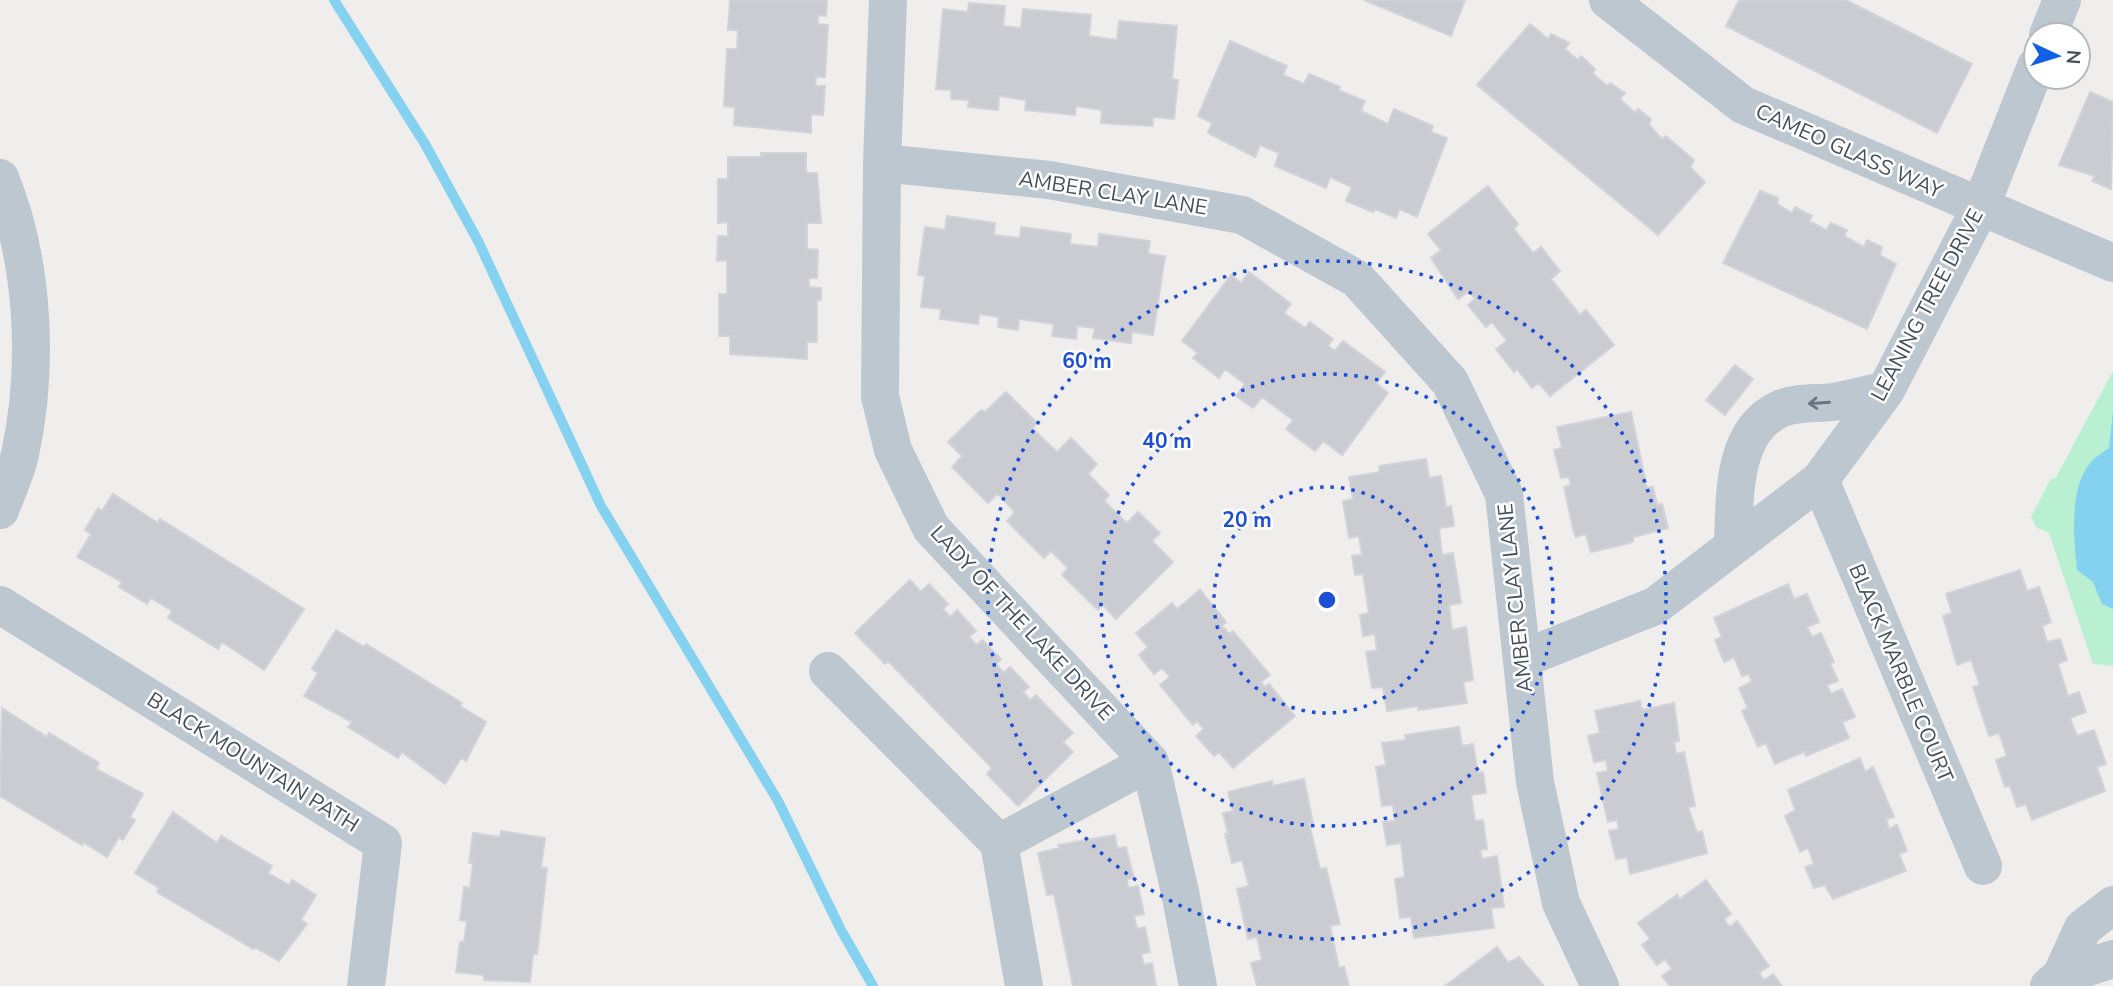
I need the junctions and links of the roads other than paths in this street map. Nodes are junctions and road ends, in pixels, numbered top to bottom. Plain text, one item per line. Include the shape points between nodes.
1 (888, 0) edge
2 (1608, 0) edge
3 (2062, 0) edge
4 (2054, 21) edge
5 (2026, 91) edge
6 (882, 163) junction
7 (0, 178) edge
8 (1980, 208) junction
9 (2113, 263) edge
10 (1886, 390) junction
11 (1820, 480) junction
12 (0, 510) edge
13 (1733, 545) junction
14 (0, 605) edge
15 (1522, 659) junction
16 (828, 671) dead end
17 (1150, 762) junction
18 (999, 843) junction
19 (1983, 866) dead end
20 (2113, 905) edge
21 (2113, 959) edge
22 (2055, 981) edge
23 (366, 986) edge
24 (1024, 986) edge
25 (1198, 986) edge
26 (1600, 986) edge

1 - 6 street, LADY OF THE LAKE DRIVE
2 - 8 street, CAMEO GLASS WAY via 1743,105
3 - 4 street
5 - 8 street, LEANING TREE DRIVE
6 - 15 street, AMBER CLAY LANE via 1049,180 1242,215 1357,279 1450,382 1504,494
6 - 17 street, LADY OF THE LAKE DRIVE via 880,396 893,450 931,527
7 - 12 street via 19,246 29,308 30,385 20,456
8 - 9 street, CAMEO GLASS WAY
8 - 10 street, LEANING TREE DRIVE
10 - 11 street, LEANING TREE DRIVE
10 -> 13 street via 1781,408 1759,422 1744,447
11 - 13 street, LEANING TREE DRIVE
11 - 19 street, BLACK MARBLE COURT
13 - 15 street, LEANING TREE DRIVE via 1655,606
14 - 23 street, BLACK MOUNTAIN PATH via 383,843
15 - 26 street, AMBER CLAY LANE via 1535,782 1561,903
16 - 18 street
17 - 18 street
17 - 25 street, LADY OF THE LAKE DRIVE
18 - 24 street
20 - 22 street via 2084,928
21 - 22 street

